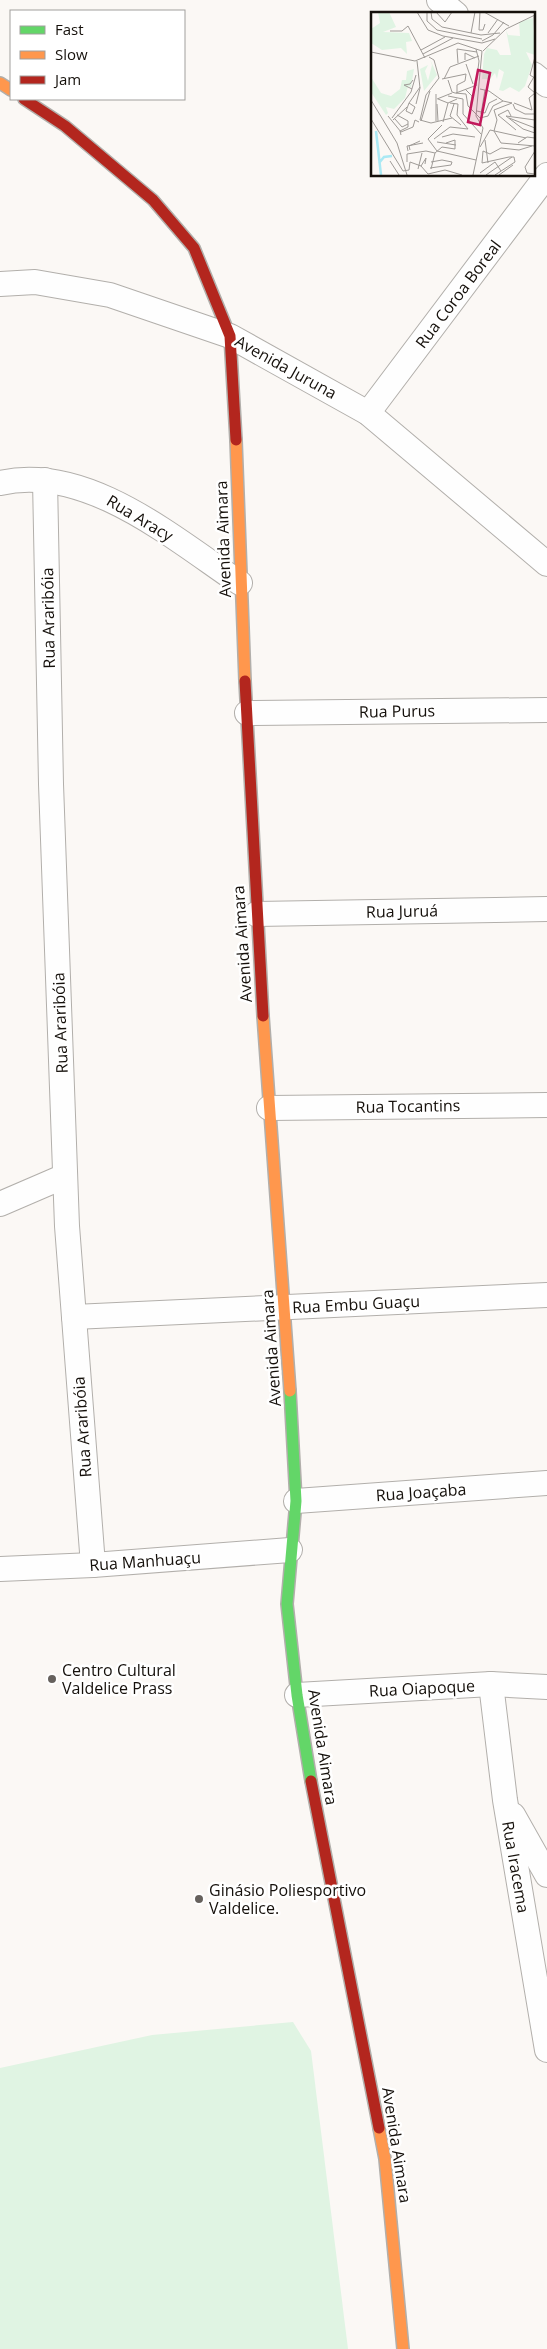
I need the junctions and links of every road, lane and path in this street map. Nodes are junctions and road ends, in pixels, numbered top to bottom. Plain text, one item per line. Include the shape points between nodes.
1 (438, 0) edge
2 (453, 12) edge
3 (534, 75) edge
4 (547, 85) edge
5 (26, 100) edge
6 (547, 175) edge
7 (0, 284) edge
8 (230, 336) junction
9 (368, 413) junction
10 (45, 480) junction
11 (0, 483) edge
12 (545, 558) edge
13 (240, 583) junction
14 (547, 710) edge
15 (247, 713) junction
16 (547, 908) edge
17 (256, 914) junction
18 (547, 1105) edge
19 (269, 1108) junction
20 (65, 1176) junction
21 (0, 1204) edge
22 (547, 1295) edge
23 (284, 1308) junction
24 (74, 1317) junction
25 (547, 1484) edge
26 (296, 1501) junction
27 (290, 1550) junction
28 (93, 1565) junction
29 (0, 1569) edge
30 (491, 1684) junction
31 (547, 1687) edge
32 (297, 1695) junction
33 (505, 1800) junction
34 (547, 1875) edge
35 (541, 1977) edge
36 (547, 2050) edge
37 (403, 2349) edge

1 - 2 street
3 - 4 street
5 - 8 main road, Avenida Juruna via 65,126 153,200 194,248
6 - 9 street, Rua Coroa Boreal
7 - 8 street via 35,282 110,295
8 - 9 street, Avenida Juruna
8 - 13 main road, Avenida Aimara
9 - 12 street, Avenida Juruna
10 - 11 street, Rua Aracy via 18,479
10 - 13 street, Rua Aracy via 103,495
10 - 20 street, Rua Araribóia via 51,784
13 - 15 main road, Avenida Aimara
14 - 15 street, Rua Purus
15 - 17 main road, Avenida Aimara
16 - 17 street, Rua Juruá
17 - 19 main road, Avenida Aimara
18 - 19 street, Rua Tocantins
19 - 23 main road, Avenida Aimara
20 - 21 street
20 - 24 street, Rua Araribóia
22 - 23 street, Rua Embu Guaçu
23 - 24 street, Rua Embu Guaçu
23 - 26 main road, Avenida Aimara
24 - 28 street, Rua Araribóia
25 - 26 street, Rua Joaçaba
26 - 27 main road, Avenida Aimara
27 - 28 street, Rua Manhuaçu
27 - 32 main road, Avenida Aimara via 287,1604
28 - 29 street, Rua Manhuaçu
30 - 31 street, Rua Oiapoque
30 - 32 street, Rua Oiapoque
30 - 33 street, Rua Iracema
32 - 37 main road, Avenida Aimara via 313,1796 385,2159
33 - 34 street
33 - 35 street, Rua Iracema
35 - 36 street, Rua Iracema

